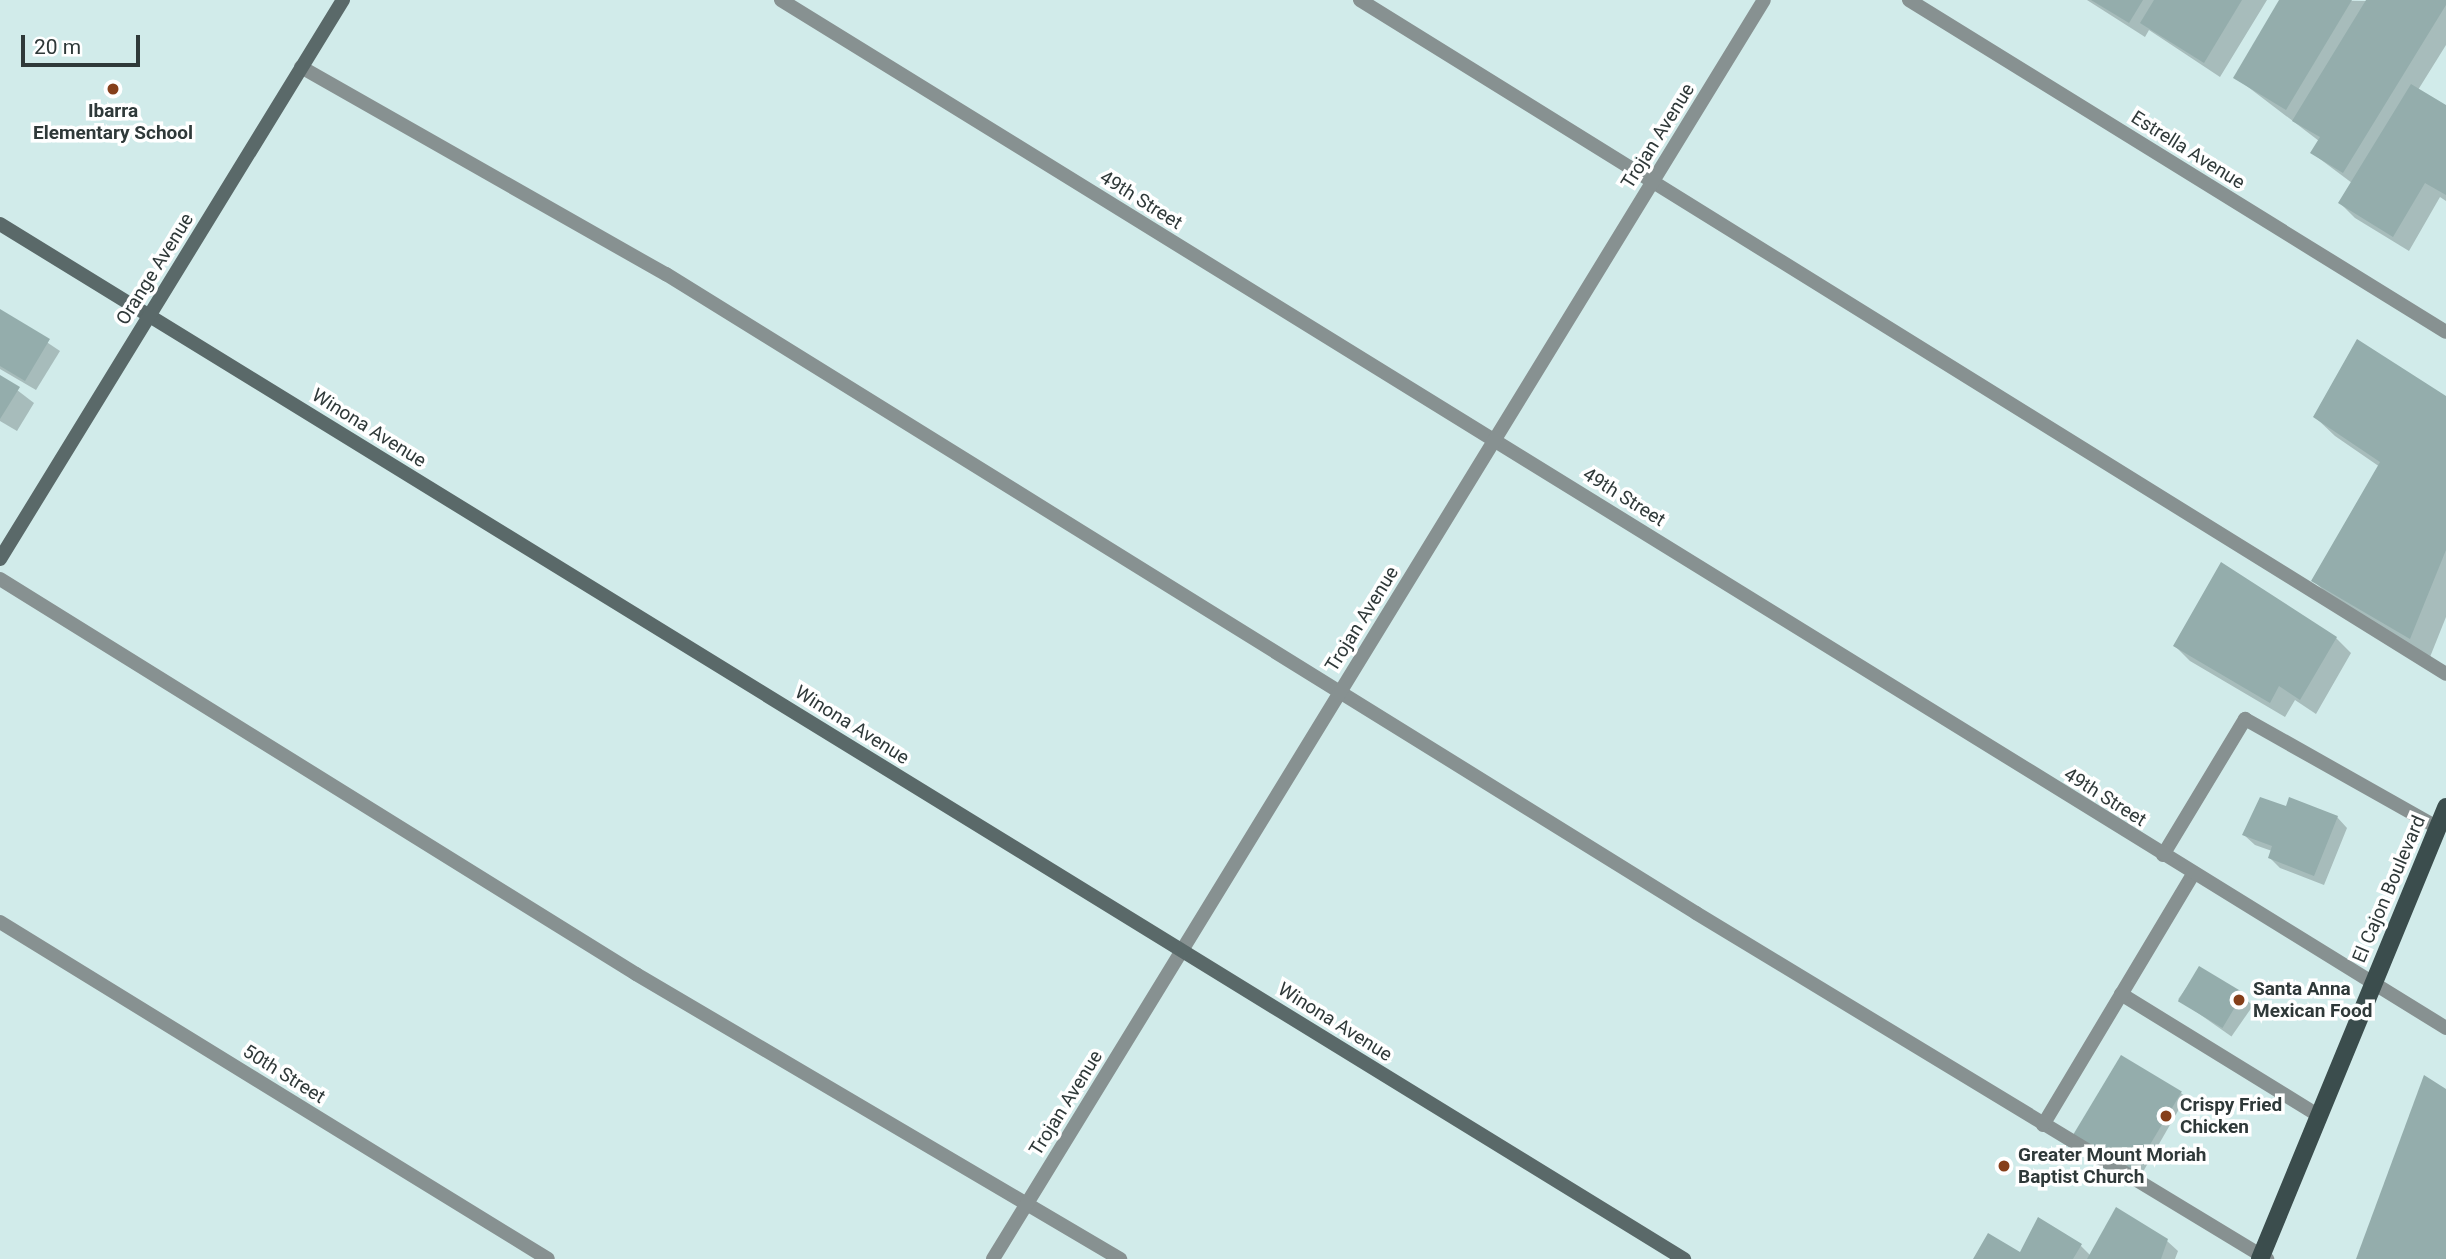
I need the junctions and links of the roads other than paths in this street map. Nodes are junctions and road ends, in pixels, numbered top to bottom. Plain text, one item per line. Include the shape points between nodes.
1 (343, 0) edge
2 (781, 0) edge
3 (1360, 0) edge
4 (1764, 0) edge
5 (1909, 0) edge
6 (301, 67) junction
7 (1651, 184) junction
8 (0, 224) edge
9 (149, 316) junction
10 (2446, 332) edge
11 (1494, 441) junction
12 (0, 559) edge
13 (0, 579) edge
14 (2446, 674) edge
15 (1339, 693) junction
16 (2446, 807) edge
17 (2437, 827) junction
18 (2163, 855) junction
19 (2193, 874) junction
20 (0, 922) edge
21 (1182, 950) junction
22 (2373, 983) junction
23 (2121, 994) junction
24 (2446, 1028) edge
25 (2319, 1116) junction
26 (2043, 1125) junction
27 (1027, 1202) junction
28 (2263, 1258) edge
29 (548, 1259) edge
30 (993, 1259) edge
31 (1120, 1259) edge
32 (1684, 1259) edge

1 - 6 street, Orange Avenue
2 - 11 street, 49th Street
3 - 7 street
4 - 7 street, Trojan Avenue
5 - 10 street, Estrella Avenue
6 - 9 street, Orange Avenue
6 - 15 street via 666,274
7 - 11 street, Trojan Avenue
7 - 14 street
8 - 9 street, Winona Avenue
9 - 12 street, Orange Avenue
9 - 21 street, Winona Avenue
11 - 15 street, Trojan Avenue
11 - 18 street, 49th Street
13 - 27 street via 636,974
15 - 21 street, Trojan Avenue
15 - 26 street
16 - 17 main road, El Cajon Boulevard
17 - 18 street via 2245,719
17 - 22 main road, El Cajon Boulevard
18 - 19 street, 49th Street
19 - 22 street, 49th Street
19 - 23 street
20 - 29 street, 50th Street
21 - 27 street, Trojan Avenue
21 - 32 street, Winona Avenue
22 - 24 street, 49th Street
22 - 25 main road, El Cajon Boulevard
23 - 25 street
23 - 26 street
25 - 28 main road, El Cajon Boulevard
26 - 28 street
27 - 30 street, Trojan Avenue
27 - 31 street

